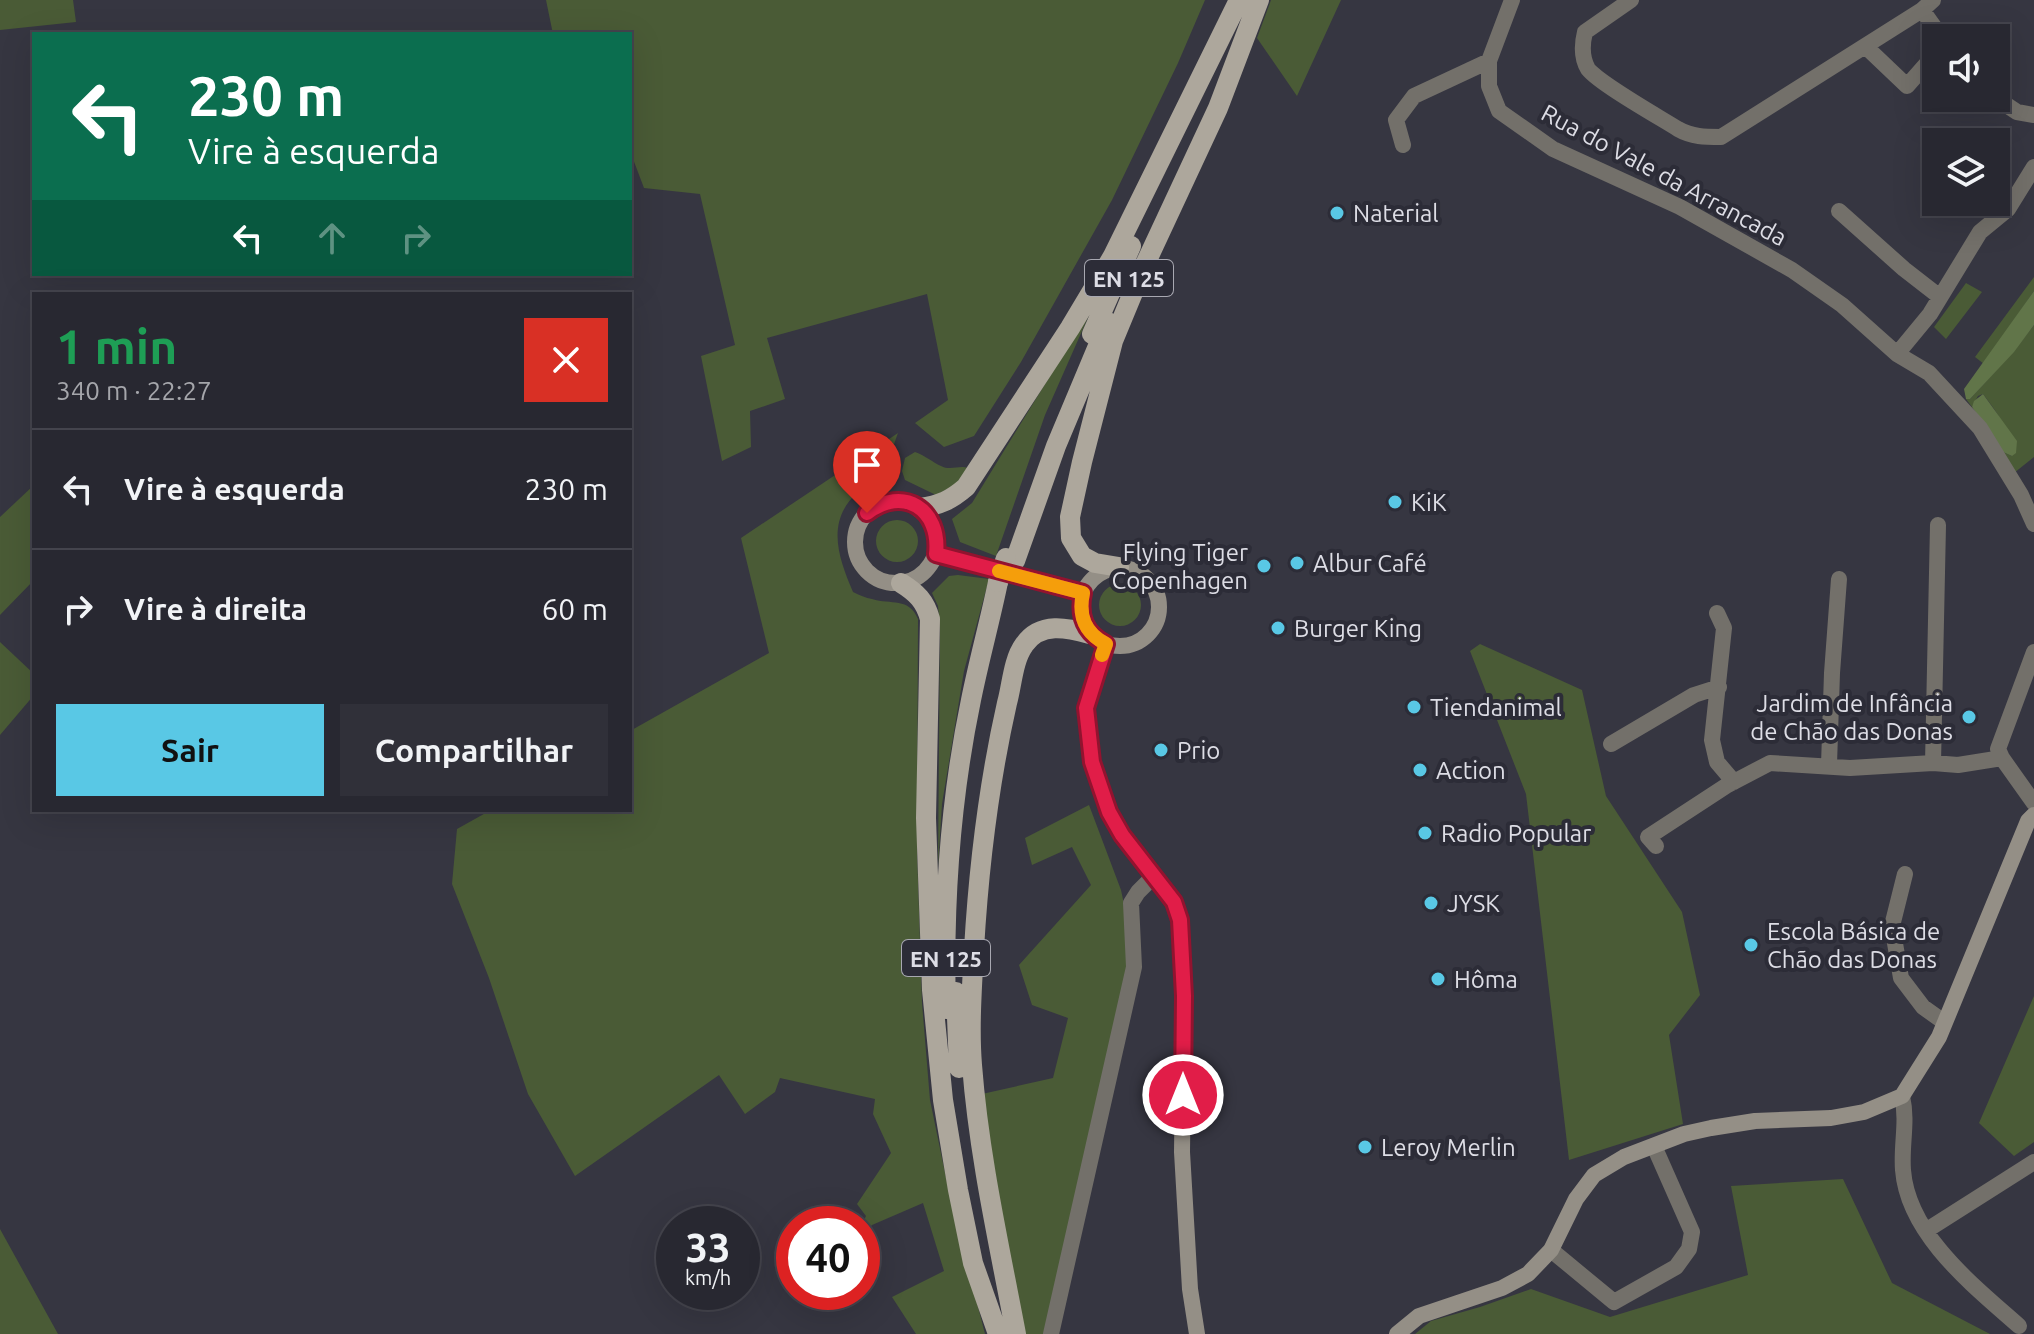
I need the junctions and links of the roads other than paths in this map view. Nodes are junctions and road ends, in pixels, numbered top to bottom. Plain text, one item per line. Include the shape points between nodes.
1 (1239, 0) edge
2 (1246, 0) edge
3 (1257, 0) edge
4 (1512, 0) edge
5 (1631, 0) edge
6 (1927, 5) edge
7 (1936, 24) edge
8 (1865, 46) junction
9 (1489, 61) junction
10 (1922, 69) edge
11 (2010, 107) edge
12 (2034, 115) edge
13 (1403, 145) dead end
14 (2034, 167) edge
15 (1839, 211) dead end
16 (1940, 297) junction
17 (1897, 354) junction
18 (920, 508) junction
19 (2034, 524) edge
20 (1938, 525) dead end
21 (936, 554) junction
22 (1011, 559) junction
23 (1119, 567) junction
24 (1839, 579) dead end
25 (901, 583) junction
26 (1003, 583) junction
27 (1083, 593) junction
28 (1717, 613) dead end
29 (1098, 639) junction
30 (2034, 652) edge
31 (1719, 687) junction
32 (1611, 744) dead end
33 (2002, 758) junction
34 (1933, 763) junction
35 (1829, 765) junction
36 (1734, 782) junction
37 (2034, 803) edge
38 (2034, 815) edge
39 (1656, 846) dead end
40 (1905, 874) dead end
41 (1154, 876) junction
42 (1944, 1022) junction
43 (1902, 1096) junction
44 (1654, 1146) junction
45 (2034, 1162) edge
46 (1927, 1230) junction
47 (1551, 1250) junction
48 (2019, 1326) dead end
49 (999, 1334) edge
50 (1015, 1334) edge
51 (1051, 1334) edge
52 (1197, 1334) edge
53 (1397, 1334) edge

1 - 18 main road via 1113,256 1070,328 966,487 939,506
2 - 22 main road, EN 125 via 1075,374
3 - 22 main road, EN 125 via 1088,367
3 - 23 main road via 1218,108 1113,341 1082,462 1071,538 1082,556
4 - 9 street, Rua do Vale da Arrancada
5 - 8 street via 1585,32 1581,48 1588,68 1689,135 1721,137
6 - 7 street
6 - 8 street
8 - 10 street via 1907,86
9 - 13 street via 1414,96 1396,120
9 - 17 street, Rua do Vale da Arrancada via 1489,86 1499,111 1553,149 1680,207 1792,270
11 - 12 street
14 - 16 street via 2008,209 1980,232
15 - 16 street
16 - 17 street
17 - 19 street, Rua do Vale da Arrancada via 1929,373 1980,428
18 - 21 street via 935,528
18 - 25 street via 900,501 877,505 859,524 860,562 879,579
20 - 34 street
21 - 25 street via 923,573
21 - 27 street
22 - 26 main road, EN 125
23 - 27 street via 1097,575
23 - 29 street via 1148,579 1156,589 1159,614 1139,642 1128,646
24 - 35 street
25 - 49 main road via 926,605 930,619 927,898 943,1100 973,1263
26 - 49 main road, EN 125 via 970,701 958,777 946,986 955,1130 980,1267
26 - 50 main road, EN 125 via 964,797 955,970 958,1053 974,1176
27 - 29 street via 1081,614
28 - 31 street via 1724,628
29 - 41 street via 1086,708 1092,762 1109,812
29 - 50 main road via 1065,627 1034,634 1024,645 1004,716 982,836 971,1060 977,1126
30 - 33 street via 1998,749
31 - 32 street via 1694,695
31 - 36 street via 1712,740 1717,762
33 - 34 street
33 - 37 street
34 - 35 street
35 - 36 street via 1770,763
36 - 39 street via 1648,837
38 - 42 street
40 - 42 street via 1892,926 1901,978 1923,1007
41 - 51 street via 1131,903 1134,967
41 - 52 street via 1174,902 1182,936 1182,1152
42 - 43 street
43 - 44 street via 1864,1112 1711,1128
43 - 46 street via 1907,1115 1903,1171
44 - 47 street via 1594,1175
44 - 47 street via 1692,1232 1689,1249 1676,1267 1614,1302
45 - 46 street
46 - 48 street via 1947,1261
47 - 53 street via 1528,1274 1419,1316

